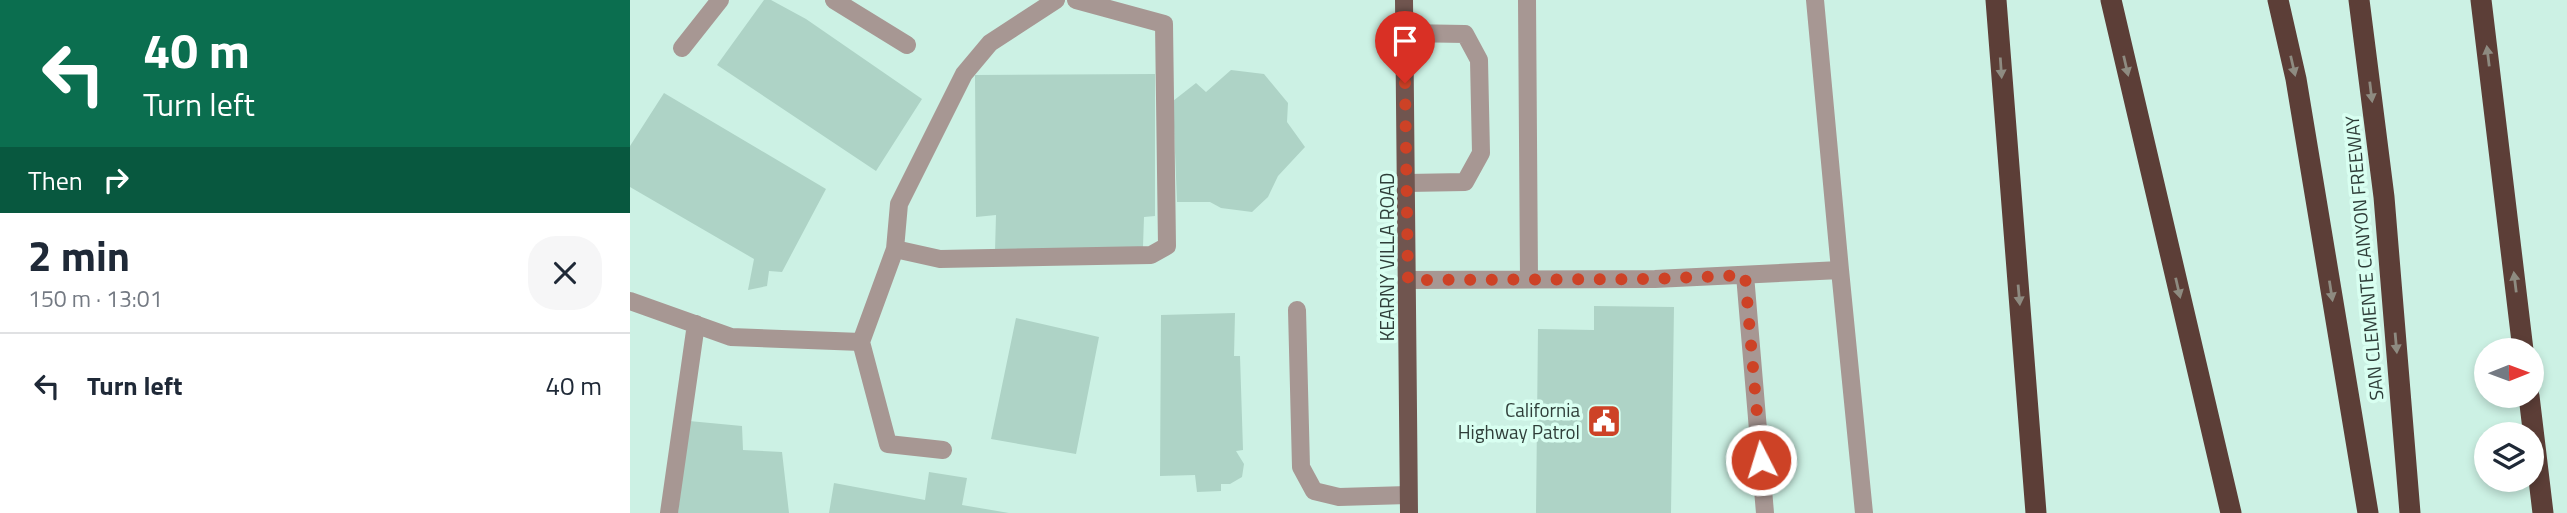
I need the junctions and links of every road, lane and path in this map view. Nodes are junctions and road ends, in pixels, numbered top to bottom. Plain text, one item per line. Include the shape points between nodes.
1 (720, 0) edge
2 (834, 0) edge
3 (1056, 0) edge
4 (1076, 0) edge
5 (1404, 0) edge
6 (1527, 0) edge
7 (1815, 0) edge
8 (1996, 0) edge
9 (2111, 0) edge
10 (2278, 0) edge
11 (2358, 0) edge
12 (2481, 0) edge
13 (1404, 33) junction
14 (907, 45) dead end
15 (682, 48) dead end
16 (1408, 183) junction
17 (895, 249) junction
18 (1840, 270) junction
19 (1745, 275) junction
20 (1529, 279) junction
21 (1408, 280) junction
22 (630, 301) edge
23 (1297, 310) dead end
24 (696, 324) junction
25 (2522, 338) edge
26 (861, 342) junction
27 (2530, 408) edge
28 (943, 450) dead end
29 (1409, 504) edge
30 (669, 513) edge
31 (1765, 513) edge
32 (1864, 513) edge
33 (2036, 513) edge
34 (2231, 513) edge
35 (2368, 513) edge
36 (2410, 513) edge
37 (2543, 513) edge

1 - 15 street
2 - 14 street
3 - 17 street via 990,43 964,74 899,204
4 - 17 street via 1164,24 1167,246 1151,255 940,259
5 - 13 main road, KEARNY VILLA ROAD
6 - 20 street
7 - 18 street
8 -> 33 highway
9 -> 34 highway
10 -> 35 highway via 2296,79
11 -> 36 highway, SAN CLEMENTE CANYON FREEWAY via 2384,197
25 -> 12 highway
13 - 16 main road, KEARNY VILLA ROAD
13 - 16 street via 1465,34 1479,60 1481,153 1465,182
16 - 21 main road, KEARNY VILLA ROAD
17 - 26 street
18 - 19 street
18 - 32 street
19 - 20 street
19 - 31 street
20 - 21 street
21 - 29 main road, KEARNY VILLA ROAD
22 - 24 street
23 - 29 street via 1301,467 1314,491
24 - 26 street via 730,337
24 - 30 street
26 - 28 street via 888,444
27 - 37 highway

